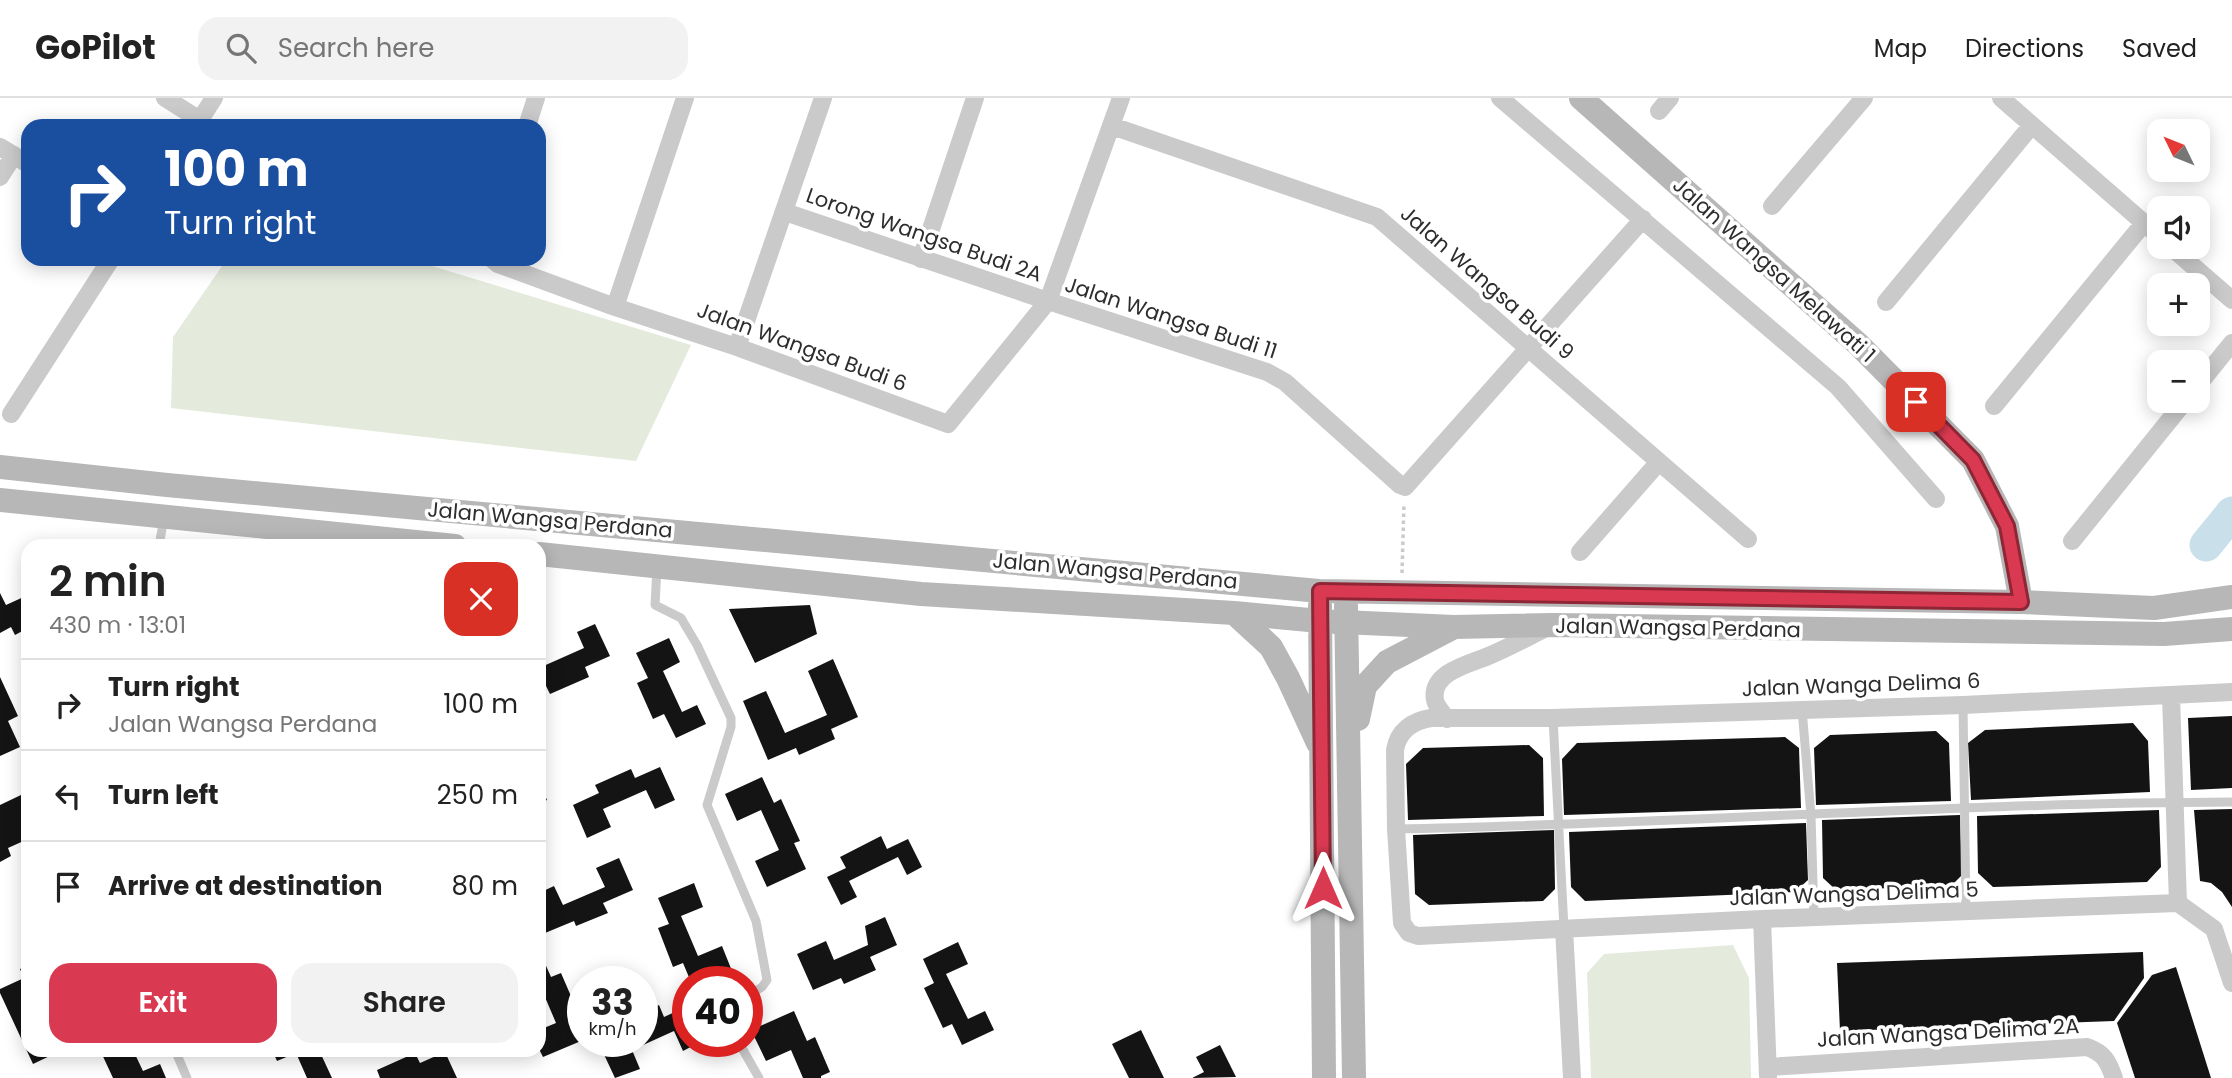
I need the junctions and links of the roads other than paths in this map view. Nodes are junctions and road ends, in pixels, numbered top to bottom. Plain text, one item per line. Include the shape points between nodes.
1 (165, 98) edge
2 (214, 98) edge
3 (536, 98) edge
4 (685, 98) edge
5 (823, 98) edge
6 (975, 98) edge
7 (1121, 98) edge
8 (1500, 98) edge
9 (1581, 98) edge
10 (1864, 98) edge
11 (2001, 98) edge
12 (193, 119) edge
13 (201, 119) edge
14 (529, 119) edge
15 (2032, 125) junction
16 (1112, 126) junction
17 (14, 155) edge
18 (0, 177) edge
19 (1772, 206) dead end
20 (785, 212) junction
21 (1643, 219) junction
22 (2144, 223) junction
23 (2147, 226) edge
24 (921, 259) junction
25 (2185, 259) edge
26 (107, 266) edge
27 (504, 266) edge
28 (2232, 300) edge
29 (1048, 301) junction
30 (1886, 302) dead end
31 (615, 306) junction
32 (2232, 343) edge
33 (737, 347) junction
34 (1529, 349) junction
35 (2210, 370) edge
36 (1994, 406) dead end
37 (2175, 413) edge
38 (12, 414) dead end
39 (1658, 463) junction
40 (0, 467) edge
41 (1936, 499) dead end
42 (0, 500) edge
43 (164, 518) junction
44 (160, 539) edge
45 (382, 539) edge
46 (1748, 539) dead end
47 (2072, 541) dead end
48 (1580, 552) dead end
49 (546, 555) edge
50 (657, 566) junction
51 (1320, 591) junction
52 (1346, 591) junction
53 (2232, 597) edge
54 (2021, 602) junction
55 (1234, 613) junction
56 (1320, 621) junction
57 (1347, 622) junction
58 (1553, 625) junction
59 (1454, 627) junction
60 (2232, 629) edge
61 (2232, 692) edge
62 (2171, 696) junction
63 (1963, 705) junction
64 (1802, 708) junction
65 (1553, 718) junction
66 (1447, 719) junction
67 (1350, 751) junction
68 (1322, 752) junction
69 (2173, 802) junction
70 (2232, 802) edge
71 (1966, 809) junction
72 (1811, 816) junction
73 (1559, 826) junction
74 (1396, 829) junction
75 (2178, 904) junction
76 (1966, 913) junction
77 (1814, 917) junction
78 (1762, 919) junction
79 (1564, 929) junction
80 (1431, 935) joint
81 (2232, 983) edge
82 (763, 986) edge
83 (178, 1057) edge
84 (747, 1057) edge
85 (1768, 1072) edge
86 (187, 1078) edge
87 (759, 1078) edge
88 (1324, 1078) edge
89 (1354, 1078) edge
90 (1573, 1078) edge
91 (2113, 1078) edge

1 - 12 street
2 - 13 street
3 - 14 street
4 - 31 street
5 - 20 street
6 - 24 street
7 - 16 street
8 - 21 street
9 - 54 main road, Jalan Wangsa Melawati 1 via 1858,344 1973,460 2007,526
10 - 19 street
11 - 15 street
15 - 22 street
15 - 30 street
16 - 29 street
16 - 34 street, Jalan Wangsa Budi 9 via 1377,217
17 - 18 street
20 - 24 street, Lorong Wangsa Budi 2A
20 - 33 street
21 - 34 street
21 - 41 street via 1838,387
22 - 23 street
22 - 36 street
24 - 29 street, Lorong Wangsa Budi 2A
25 - 28 street
26 - 38 street
27 - 31 street, Jalan Wangsa Budi 6
29 - 33 street, Jalan Wangsa Budi 6 via 948,424
29 - 34 street, Jalan Wangsa Budi 11 via 1278,377 1405,487
31 - 33 street, Jalan Wangsa Budi 6
32 - 35 street
34 - 39 street, Jalan Wangsa Budi 9
37 - 47 street
39 - 46 street, Jalan Wangsa Budi 9
39 - 48 street
40 - 51 main road, Jalan Wangsa Perdana
42 - 43 main road, Jalan Wangsa Perdana
43 - 44 lane
43 - 45 main road, Jalan Wangsa Perdana
49 - 50 main road, Jalan Wangsa Perdana
50 - 55 main road, Jalan Wangsa Perdana via 920,594
50 - 82 lane via 655,605 681,618 731,718 707,805 756,920 767,980
51 - 52 main road, Jalan Wangsa Perdana
51 - 56 main road
52 - 54 main road, Jalan Wangsa Perdana via 1406,580
52 - 57 main road
53 - 54 main road, Jalan Wangsa Perdana via 2154,608
55 - 56 main road, Jalan Wangsa Perdana
55 - 68 main road via 1270,647
56 - 57 main road, Jalan Wangsa Perdana
56 - 68 main road
57 - 59 main road, Jalan Wangsa Perdana
57 - 67 main road
58 - 59 main road, Jalan Wangsa Perdana
58 - 60 main road, Jalan Wangsa Perdana via 2164,634
58 - 66 street via 1460,665 1442,678 1435,702
59 - 67 main road via 1387,662 1366,686
61 - 62 street, Jalan Wanga Delima 6
62 - 63 street, Jalan Wanga Delima 6
62 - 69 street
63 - 64 street, Jalan Wanga Delima 6
63 - 71 lane
64 - 65 street, Jalan Wanga Delima 6
64 - 72 lane
65 - 66 street, Jalan Wanga Delima 6
65 - 73 lane
66 - 74 street, Jalan Wanga Delima 6 via 1416,721 1396,740
67 - 89 main road
68 - 88 main road
69 - 70 lane
69 - 71 lane
69 - 75 street
71 - 72 lane
71 - 76 lane
72 - 73 lane
72 - 77 lane
73 - 74 lane
73 - 79 lane
74 - 80 street, Jalan Wanga Delima 6 via 1402,923 1409,933
75 - 76 street, Jalan Wangsa Delima 5
75 - 81 street via 2214,929
76 - 77 street, Jalan Wangsa Delima 5
77 - 78 street, Jalan Wangsa Delima 5
78 - 79 street, Jalan Wangsa Delima 5
78 - 85 street
79 - 80 street, Jalan Wangsa Delima 5
79 - 90 street
83 - 86 lane
84 - 87 lane
85 - 91 street, Jalan Wangsa Delima 2A via 2087,1047 2108,1061

